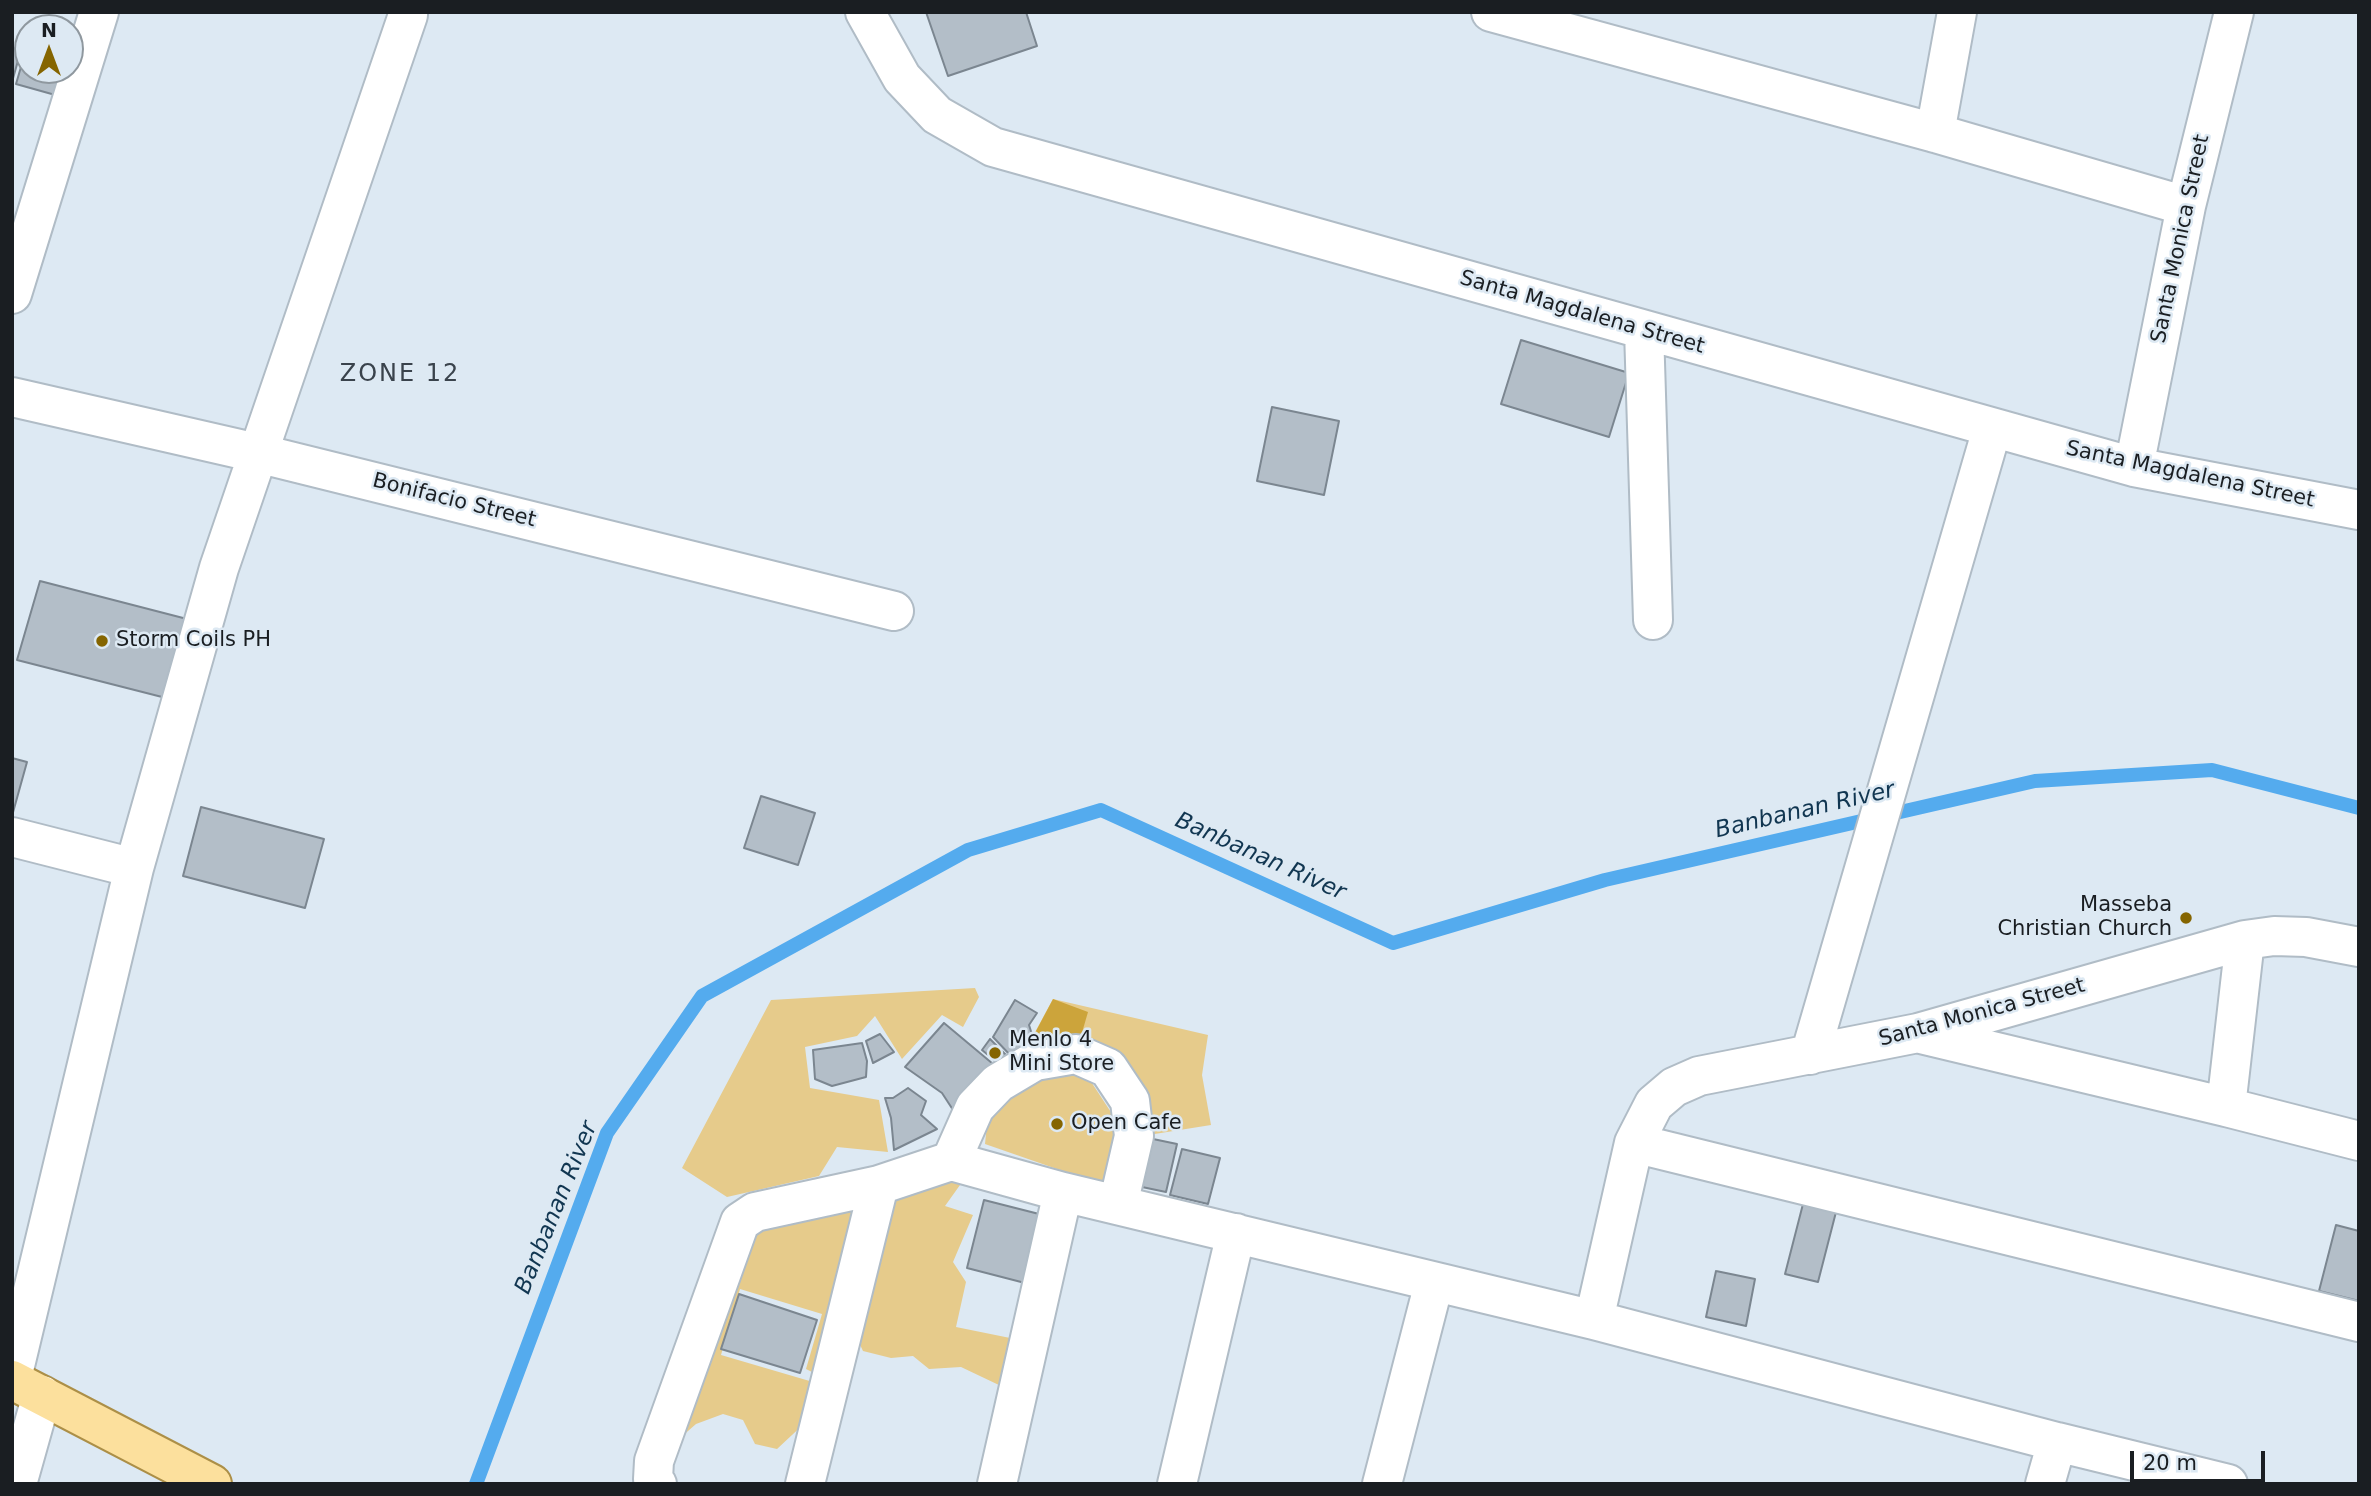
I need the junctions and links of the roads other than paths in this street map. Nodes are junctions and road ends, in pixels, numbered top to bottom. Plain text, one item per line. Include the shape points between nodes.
1 (99, 12) edge
2 (865, 12) edge
3 (1491, 12) edge
4 (1957, 12) edge
5 (2234, 12) edge
6 (408, 15) dead end
7 (1935, 133) junction
8 (2186, 206) junction
9 (12, 294) edge
10 (1644, 330) junction
11 (12, 397) edge
12 (1992, 429) junction
13 (257, 453) junction
14 (2134, 467) junction
15 (2359, 510) edge
16 (894, 611) dead end
17 (1653, 620) dead end
18 (12, 837) edge
19 (134, 867) junction
20 (2245, 940) junction
21 (2359, 947) edge
22 (1918, 1033) junction
23 (1810, 1055) junction
24 (2226, 1107) junction
25 (2359, 1140) edge
26 (1634, 1143) junction
27 (951, 1161) junction
28 (880, 1185) junction
29 (1063, 1192) junction
30 (1118, 1205) junction
31 (1236, 1233) junction
32 (1434, 1283) junction
33 (1594, 1320) junction
34 (2359, 1322) edge
35 (22, 1384) edge
36 (2057, 1442) junction
37 (17, 1484) edge
38 (212, 1484) edge
39 (657, 1484) edge
40 (805, 1484) edge
41 (997, 1484) edge
42 (1177, 1484) edge
43 (1382, 1484) edge
44 (2045, 1484) edge
45 (2228, 1484) edge

1 - 9 street
2 - 10 street, Santa Magdalena Street via 902,78 937,115 993,147
3 - 7 street
4 - 7 street
5 - 8 street, Santa Monica Street
6 - 13 street
7 - 8 street
8 - 14 street, Santa Monica Street
10 - 12 street, Santa Magdalena Street
10 - 17 street
11 - 13 street, Bonifacio Street
12 - 14 street, Santa Magdalena Street
12 - 23 street
13 - 16 street, Bonifacio Street
13 - 19 street via 219,568
14 - 15 street, Santa Magdalena Street
18 - 19 street
19 - 35 street
20 - 21 street, Santa Monica Street via 2306,937
20 - 22 street, Santa Monica Street
20 - 24 street
22 - 23 street, Santa Monica Street
22 - 24 street
23 - 26 street, Santa Monica Street via 1699,1076 1674,1087 1654,1104
24 - 25 street
26 - 33 street, Santa Monica Street
26 - 34 street
27 - 28 street
27 - 29 street
27 - 30 street via 975,1107 998,1083 1035,1061 1076,1054 1108,1068 1130,1101 1134,1136
28 - 39 street via 755,1212 740,1222 654,1461
28 - 40 street
29 - 30 street
29 - 41 street
30 - 31 street
31 - 32 street
31 - 42 street
32 - 33 street
32 - 43 street
33 - 36 street
35 - 37 street
35 - 38 main road
36 - 44 street
36 - 45 street

